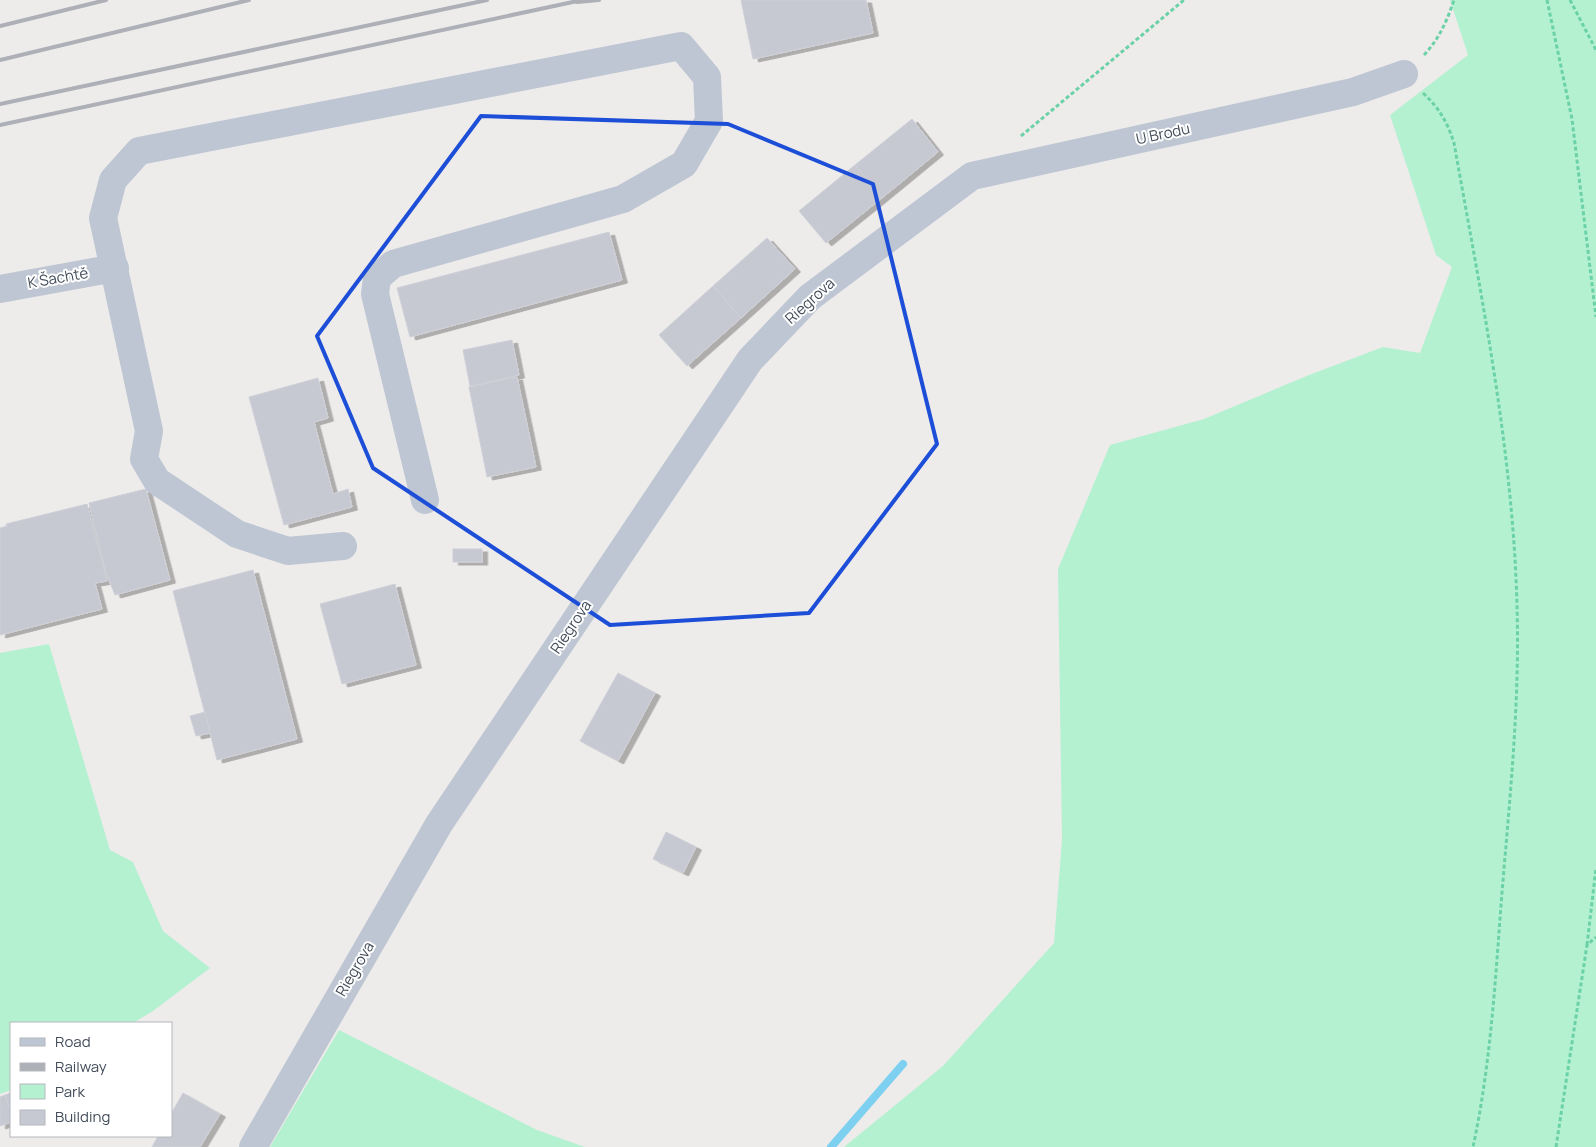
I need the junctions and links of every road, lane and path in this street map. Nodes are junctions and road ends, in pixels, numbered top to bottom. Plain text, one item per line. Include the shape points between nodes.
1 (1184, 0) edge
2 (1454, 0) edge
3 (1546, 0) edge
4 (1570, 0) edge
5 (1596, 50) edge
6 (1404, 74) junction
7 (1018, 139) dead end
8 (972, 176) joint
9 (115, 268) junction
10 (0, 289) edge
11 (1596, 317) edge
12 (425, 500) dead end
13 (343, 546) dead end
14 (1596, 868) edge
15 (1596, 937) edge
16 (1587, 944) junction
17 (253, 1147) edge
18 (1473, 1147) edge
19 (1556, 1147) edge

1 - 7 path
2 - 6 path via 1435,43
3 - 11 path via 1572,119
4 - 5 path
6 - 8 street, U Brodu via 1353,92
6 - 18 path via 1438,108 1454,142 1487,328 1506,466 1517,604 1514,742 1483,1102
8 - 17 street, Riegrova via 810,297 750,360 439,824
9 - 10 street, K Šachtě
9 - 12 street via 103,218 114,180 139,151 681,46 707,77 708,121 684,164 623,199 393,264 377,278 375,294
9 - 13 street via 149,431 144,459 157,480 237,534 288,551
14 - 16 path
15 - 16 path
16 - 19 path

